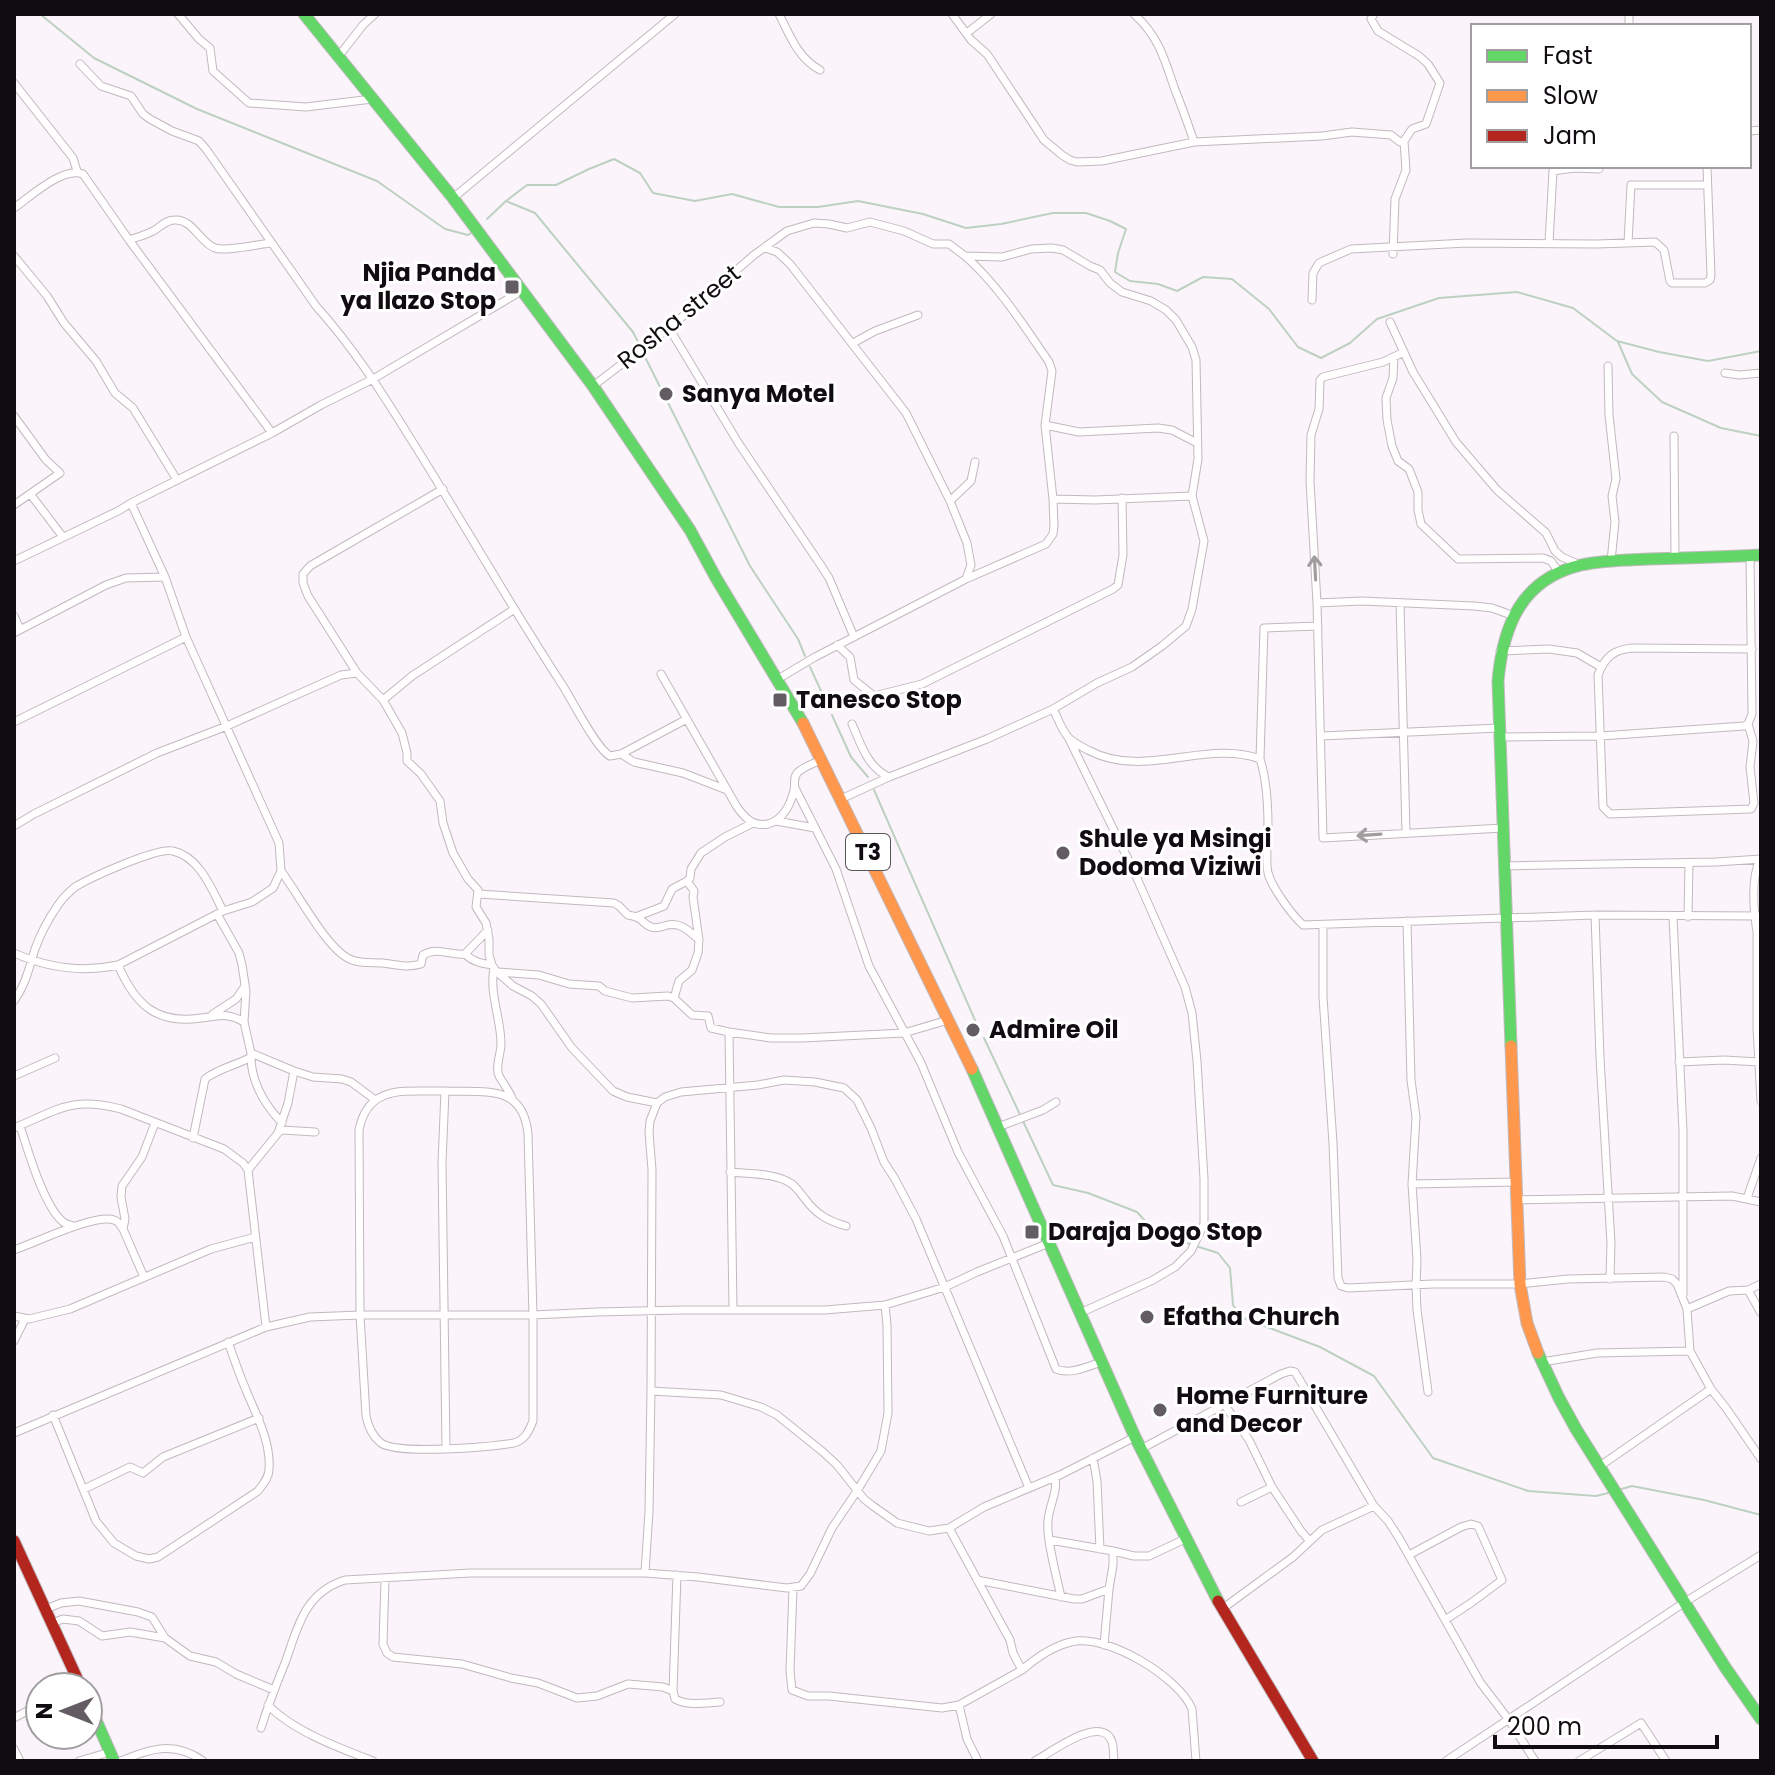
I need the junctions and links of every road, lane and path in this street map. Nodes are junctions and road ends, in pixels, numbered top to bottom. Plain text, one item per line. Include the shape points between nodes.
1 (178, 14) edge
2 (304, 14) edge
3 (375, 14) edge
4 (675, 14) edge
5 (779, 14) edge
6 (952, 14) edge
7 (991, 14) edge
8 (1134, 14) edge
9 (1362, 14) edge
10 (1374, 14) edge
11 (967, 33) junction
12 (338, 57) junction
13 (80, 64) dead end
14 (1428, 64) junction
15 (820, 70) dead end
16 (14, 83) edge
17 (372, 99) junction
18 (1404, 141) junction
19 (1194, 142) junction
20 (1707, 168) edge
21 (1599, 169) dead end
22 (77, 171) junction
23 (1707, 185) junction
24 (453, 198) junction
25 (14, 208) edge
26 (129, 240) junction
27 (271, 243) junction
28 (1549, 243) junction
29 (1628, 243) junction
30 (765, 248) junction
31 (1393, 250) junction
32 (14, 256) edge
33 (965, 256) junction
34 (523, 290) junction
35 (1312, 300) dead end
36 (918, 315) dead end
37 (1390, 322) dead end
38 (669, 328) junction
39 (853, 343) junction
40 (1404, 352) junction
41 (1394, 357) junction
42 (1608, 366) dead end
43 (1725, 373) dead end
44 (1761, 373) edge
45 (373, 379) junction
46 (593, 386) junction
47 (14, 416) edge
48 (1045, 425) junction
49 (272, 433) junction
50 (1674, 436) dead end
51 (1197, 443) junction
52 (975, 462) dead end
53 (177, 480) junction
54 (443, 489) junction
55 (31, 495) junction
56 (1192, 496) junction
57 (1122, 498) junction
58 (1053, 499) junction
59 (950, 501) junction
60 (131, 503) junction
61 (14, 505) edge
62 (63, 537) junction
63 (1755, 556) edge
64 (1675, 559) junction
65 (14, 561) edge
66 (1611, 561) junction
67 (1580, 565) junction
68 (1560, 574) junction
69 (165, 577) junction
70 (966, 579) junction
71 (1317, 603) junction
72 (1400, 603) junction
73 (513, 610) junction
74 (14, 616) edge
75 (1514, 616) junction
76 (1318, 626) junction
77 (17, 631) edge
78 (186, 637) junction
79 (854, 637) junction
80 (837, 645) junction
81 (1752, 649) junction
82 (1500, 651) junction
83 (1601, 667) junction
84 (357, 673) junction
85 (661, 674) dead end
86 (778, 679) junction
87 (383, 700) junction
88 (1053, 709) junction
89 (687, 719) junction
90 (14, 722) edge
91 (852, 724) dead end
92 (1748, 724) junction
93 (227, 726) junction
94 (1403, 732) junction
95 (1499, 733) junction
96 (1321, 736) junction
97 (1601, 736) junction
98 (1068, 737) junction
99 (621, 754) junction
100 (1260, 759) junction
101 (821, 760) junction
102 (889, 777) junction
103 (795, 788) junction
104 (727, 790) junction
105 (841, 799) junction
106 (1753, 806) junction
107 (1761, 813) edge
108 (776, 821) junction
109 (753, 823) junction
110 (14, 826) edge
111 (815, 828) junction
112 (1503, 828) junction
113 (1406, 832) junction
114 (1761, 859) edge
115 (1689, 863) junction
116 (1504, 866) junction
117 (281, 871) junction
118 (687, 881) junction
119 (479, 894) junction
120 (220, 913) junction
121 (1595, 915) junction
122 (638, 916) junction
123 (1758, 916) edge
124 (1673, 917) junction
125 (1688, 917) junction
126 (1506, 918) junction
127 (1407, 921) junction
128 (1323, 925) junction
129 (488, 930) junction
130 (1759, 939) edge
131 (699, 940) junction
132 (14, 953) edge
133 (465, 954) junction
134 (32, 961) junction
135 (118, 965) junction
136 (494, 968) junction
137 (246, 985) junction
138 (674, 998) junction
139 (14, 1001) edge
140 (208, 1017) junction
141 (948, 1020) junction
142 (244, 1022) junction
143 (729, 1032) junction
144 (904, 1033) junction
145 (251, 1055) junction
146 (55, 1058) dead end
147 (1679, 1062) junction
148 (1759, 1062) junction
149 (294, 1071) junction
150 (14, 1076) edge
151 (730, 1086) junction
152 (445, 1091) junction
153 (512, 1098) junction
154 (374, 1099) junction
155 (1761, 1101) edge
156 (1056, 1102) dead end
157 (657, 1103) junction
158 (155, 1123) junction
159 (282, 1123) junction
160 (1004, 1125) junction
161 (17, 1127) edge
162 (315, 1132) dead end
163 (278, 1133) junction
164 (193, 1138) junction
165 (1761, 1158) edge
166 (248, 1170) junction
167 (730, 1172) junction
168 (1516, 1182) junction
169 (1412, 1184) junction
170 (1683, 1196) junction
171 (1609, 1198) junction
172 (1747, 1198) junction
173 (1517, 1200) junction
174 (1761, 1202) edge
175 (846, 1226) dead end
176 (75, 1227) junction
177 (123, 1229) junction
178 (255, 1237) junction
179 (1049, 1243) junction
180 (14, 1250) edge
181 (1011, 1259) junction
182 (144, 1277) junction
183 (1610, 1279) junction
184 (1520, 1284) junction
185 (1761, 1284) edge
186 (1416, 1285) junction
187 (945, 1287) junction
188 (1748, 1290) junction
189 (1682, 1300) junction
190 (885, 1305) junction
191 (1687, 1309) junction
192 (733, 1310) junction
193 (651, 1311) junction
194 (1080, 1313) junction
195 (1761, 1313) edge
196 (360, 1315) junction
197 (445, 1315) junction
198 (533, 1315) junction
199 (14, 1316) edge
200 (25, 1319) junction
201 (266, 1327) junction
202 (14, 1341) edge
203 (228, 1342) junction
204 (1690, 1351) junction
205 (1101, 1362) junction
206 (1542, 1362) junction
207 (1711, 1389) junction
208 (651, 1391) junction
209 (1428, 1392) dead end
210 (1224, 1404) junction
211 (53, 1415) junction
212 (259, 1418) junction
213 (14, 1433) edge
214 (1135, 1437) junction
215 (446, 1448) junction
216 (1141, 1449) junction
217 (1759, 1452) edge
218 (1093, 1458) junction
219 (1600, 1466) junction
220 (1055, 1477) junction
221 (1272, 1487) junction
222 (1029, 1488) junction
223 (84, 1489) junction
224 (857, 1491) junction
225 (1241, 1502) dead end
226 (1374, 1506) junction
227 (949, 1528) junction
228 (1185, 1539) junction
229 (1050, 1540) junction
230 (1309, 1540) junction
231 (14, 1541) edge
232 (1100, 1549) junction
233 (1113, 1551) junction
234 (1409, 1555) junction
235 (1761, 1555) edge
236 (645, 1573) junction
237 (677, 1575) junction
238 (385, 1579) junction
239 (977, 1580) junction
240 (793, 1588) junction
241 (1109, 1589) junction
242 (1061, 1597) junction
243 (1685, 1602) junction
244 (46, 1609) junction
245 (1222, 1609) junction
246 (1445, 1620) junction
247 (52, 1623) junction
248 (165, 1638) junction
249 (1104, 1645) junction
250 (1022, 1670) junction
251 (74, 1671) edge
252 (274, 1690) junction
253 (673, 1691) junction
254 (720, 1702) dead end
255 (268, 1705) junction
256 (959, 1705) junction
257 (1761, 1719) edge
258 (1509, 1720) junction
259 (261, 1728) dead end
260 (14, 1749) edge
261 (112, 1756) edge
262 (20, 1761) edge
263 (79, 1761) edge
264 (121, 1761) edge
265 (203, 1761) edge
266 (373, 1761) edge
267 (978, 1761) edge
268 (1035, 1761) edge
269 (1114, 1761) edge
270 (1196, 1761) edge
271 (1313, 1761) edge
272 (1446, 1761) edge
273 (1535, 1761) edge
274 (1579, 1761) edge
275 (1666, 1761) edge

1 - 17 street via 210,48 213,71 249,103 306,107
2 - 12 main road, T3
3 - 12 street
4 - 24 street
5 - 15 street via 799,52
6 - 11 street
7 - 11 street
8 - 19 street via 1155,36
9 - 14 street via 1376,30
10 - 14 street via 1371,19 1378,31
11 - 19 street via 1044,140 1070,160 1102,161
12 - 17 main road, T3
13 - 27 street via 101,86 131,96 150,119 199,141
14 - 18 street via 1441,86 1426,124 1412,129
16 - 22 street via 73,158
17 - 24 main road, T3
18 - 19 street via 1352,132
18 - 31 street via 1406,170 1395,199
20 - 23 street
21 - 28 street via 1553,171
22 - 25 street
22 - 26 street via 88,178
23 - 29 street via 1631,185
23 - 29 street via 1710,280 1672,283 1664,250 1655,242
24 - 34 main road, T3
26 - 27 street via 178,220 216,249
26 - 49 street
27 - 45 street
28 - 29 street
28 - 31 street
30 - 33 street, Rosha street via 805,224 847,228 870,222 933,244 949,244
30 - 38 street, Rosha street
30 - 39 street via 790,264
31 - 35 street via 1351,249 1319,263 1313,273
32 - 53 street via 115,393 133,408
33 - 48 street via 982,271 1049,362 1052,381
33 - 51 street via 1002,257 1057,248 1100,270 1122,292 1166,310 1196,360
34 - 45 street
34 - 46 main road, T3
36 - 39 street
37 - 40 street
38 - 46 street, Rosha street
38 - 79 street via 829,578
39 - 59 street via 906,413
40 - 41 street
40 - 67 street via 1464,451 1497,490 1546,533 1555,551
41 - 68 street via 1387,420 1398,461 1409,469 1418,492 1421,524 1458,559 1543,558
71 -> 41 street via 1310,481 1320,380
42 - 66 street via 1616,479
43 - 44 street
45 - 49 street
45 - 54 street
46 - 86 main road, T3 via 690,530
47 - 55 street via 60,473
48 - 51 street via 1079,432 1158,428
48 - 58 street
49 - 53 street
50 - 64 street
51 - 56 street
52 - 59 street via 971,481
53 - 60 street
54 - 73 street
54 - 84 street via 303,574 308,596
55 - 61 street
55 - 62 street
56 - 57 street
56 - 88 street via 1204,541 1186,626 1132,667
57 - 58 street
57 - 80 street via 1123,555 1113,589 922,684 874,696 854,680 850,657
58 - 70 street via 1053,534 1046,544
59 - 70 street via 970,555
60 - 62 street
60 - 69 street
62 - 65 street
63 - 64 main road
63 - 81 street
64 - 66 main road
66 - 67 main road
67 - 68 main road
68 - 75 main road via 1532,591
69 - 77 street via 126,578 106,585
69 - 78 street
70 - 79 street
71 - 72 street
71 - 76 street
72 - 75 street via 1485,607
72 - 94 street
73 - 87 street
73 - 99 street via 602,751
74 - 77 street
75 - 82 main road
76 - 96 street
76 - 100 street via 1264,628
78 - 90 street
78 - 93 street
79 - 80 street
80 - 86 street
81 - 83 street via 1621,649
81 - 92 street
82 - 83 street via 1577,653
82 - 95 main road
83 - 97 street
84 - 87 street
84 - 93 street via 341,675
85 - 89 street
86 - 101 main road, T3
87 - 119 street via 402,733 407,761 440,801 447,840
88 - 98 street
88 - 102 street
89 - 99 street
89 - 104 street
91 - 102 street via 871,764
92 - 97 street
92 - 106 street
93 - 110 street via 157,753
93 - 117 street via 279,843
94 - 95 street
94 - 96 street
94 - 113 street
95 - 97 street
95 - 112 main road
113 -> 96 street via 1323,838
97 - 106 street via 1601,800 1610,814
98 - 100 street via 1105,759 1156,761 1240,753
98 - 194 street via 1185,987 1197,1061 1204,1224 1191,1251 1175,1267
99 - 104 street
100 - 128 street via 1268,874 1297,920
101 - 103 street via 798,772
101 - 105 main road, T3
102 - 105 street
103 - 108 street
103 - 111 street
104 - 109 street
105 - 141 main road, T3
106 - 107 street
108 - 109 street
108 - 111 street
109 - 118 street via 701,853
111 - 144 street via 836,869 869,966
112 - 113 street
112 - 116 main road
114 - 115 street
114 - 123 street via 1755,875
115 - 116 street
115 - 125 street
116 - 126 main road
117 - 120 street via 273,888
117 - 133 street via 343,956 405,967 421,964 428,951
118 - 122 street via 672,889 664,906
118 - 131 street via 694,891
119 - 122 street via 614,903
119 - 129 street via 476,907
120 - 134 street via 203,873 174,851 162,851 72,889 58,905
120 - 135 street
120 - 137 street via 239,953
121 - 124 street
121 - 126 street
121 - 171 street
122 - 131 street via 654,928 684,926
123 - 125 street
123 - 130 street
124 - 125 street
124 - 147 street
126 - 127 street
126 - 168 main road
127 - 128 street
127 - 169 street via 1416,1117
128 - 186 street via 1339,1283 1345,1288
129 - 133 street
129 - 136 street
130 - 148 street
131 - 138 street via 691,973 679,981
132 - 134 street
133 - 136 street
134 - 135 street via 79,969
134 - 139 street
135 - 140 street via 130,991 145,1006 167,1018
136 - 138 street via 599,986 632,998
136 - 153 street via 501,1043 497,1070
136 - 157 street via 541,1004 572,1048 613,1091
137 - 140 street via 236,999
137 - 142 street
138 - 143 street via 692,1015 708,1016 711,1028
140 - 142 street via 231,1015
141 - 144 street
141 - 160 main road, T3
142 - 145 street
143 - 144 street via 792,1038
143 - 151 street
144 - 181 street
145 - 149 street
145 - 159 street via 263,1100
145 - 164 street via 205,1079
146 - 150 street
147 - 148 street
147 - 170 street
148 - 155 street
149 - 154 street via 351,1082
149 - 159 street
151 - 157 street via 681,1092
151 - 167 street
151 - 187 street via 784,1080 836,1085 851,1094
152 - 153 street
152 - 154 street via 394,1092
152 - 197 street
153 - 198 street via 520,1106 528,1134
154 - 196 street via 359,1130
156 - 160 street
157 - 193 street via 649,1132
158 - 161 street via 114,1108 77,1104
158 - 164 street
158 - 177 street via 142,1157 122,1186
159 - 163 street
160 - 179 main road, T3
161 - 176 street via 53,1209
162 - 163 street
163 - 166 street
164 - 166 street via 235,1155
165 - 172 street
166 - 178 street
167 - 175 street via 766,1175 794,1185 815,1212
167 - 192 street
168 - 169 street
168 - 173 main road
169 - 186 street
170 - 171 street
170 - 172 street
170 - 189 street
171 - 173 street
171 - 183 street
172 - 174 street
173 - 184 main road
176 - 177 street via 107,1219
176 - 180 street
177 - 182 street
178 - 182 street
178 - 201 street
179 - 181 street
179 - 194 main road, T3
181 - 187 street
181 - 205 street via 1056,1369 1065,1372
182 - 200 street via 70,1309
183 - 184 street
183 - 189 street via 1672,1279
184 - 186 street
184 - 206 main road
185 - 188 street
186 - 209 street
187 - 190 street
187 - 222 street
188 - 191 street via 1729,1291
188 - 195 street
189 - 191 street
190 - 192 street
190 - 224 street via 886,1430 881,1451
191 - 204 street
192 - 193 street
193 - 198 street
193 - 208 street
194 - 205 main road, T3
196 - 197 street
196 - 201 street via 310,1317
196 - 215 street via 366,1416 373,1434 389,1447
197 - 198 street
197 - 215 street
198 - 215 street via 534,1414 529,1432 514,1443
199 - 200 street
200 - 202 street
201 - 203 street
203 - 211 street
203 - 212 street
204 - 206 street via 1597,1353
204 - 207 street
205 - 214 main road, T3
206 - 219 main road
207 - 217 street
207 - 219 street
208 - 224 street via 721,1395 761,1407 823,1452
208 - 236 street
210 - 216 street
210 - 221 street
210 - 226 street via 1295,1372
211 - 213 street
211 - 223 street
212 - 223 street via 163,1457 143,1473 130,1467
212 - 223 street via 270,1471 258,1491 158,1557 136,1556 114,1543 96,1521
214 - 216 main road, T3
214 - 218 street
216 - 228 main road, T3
218 - 220 street
218 - 232 street
219 - 243 main road
220 - 222 street
220 - 229 street
221 - 225 street
221 - 230 street
222 - 227 street
224 - 227 street via 897,1523 929,1531
224 - 240 street via 810,1574
226 - 230 street
226 - 234 street
227 - 239 street
228 - 233 street via 1149,1556
228 - 245 main road, T3
229 - 232 street
229 - 242 street
230 - 245 street
231 - 244 main road
232 - 233 street
233 - 241 street
234 - 246 street
234 - 246 street via 1461,1527 1478,1526 1502,1580
235 - 243 street
236 - 237 street
236 - 238 street via 471,1573
237 - 240 street
237 - 253 street
238 - 252 street via 345,1580 313,1600 300,1618
238 - 253 street via 383,1644 393,1657 462,1664 577,1698 628,1684
239 - 242 street
239 - 250 street
240 - 256 street via 792,1690 808,1696 942,1708
241 - 242 street via 1082,1599
241 - 249 street
243 - 257 main road
243 - 258 street
244 - 247 main road
244 - 248 street via 79,1601 138,1612 152,1617
245 - 271 main road, T3
246 - 258 street
247 - 248 street via 79,1621 102,1636 130,1632
247 - 251 main road
248 - 252 street via 190,1656 216,1662
249 - 250 street via 1073,1641
249 - 270 street via 1145,1664 1190,1703
250 - 256 street
252 - 255 street
253 - 254 street via 682,1702
255 - 259 street
255 - 266 street via 296,1726
256 - 267 street
258 - 272 street
258 - 273 street
260 - 262 street
261 - 263 street
264 - 265 street via 163,1748 184,1750
268 - 269 street via 1068,1740 1099,1732 1112,1739
274 - 275 street via 1641,1723

